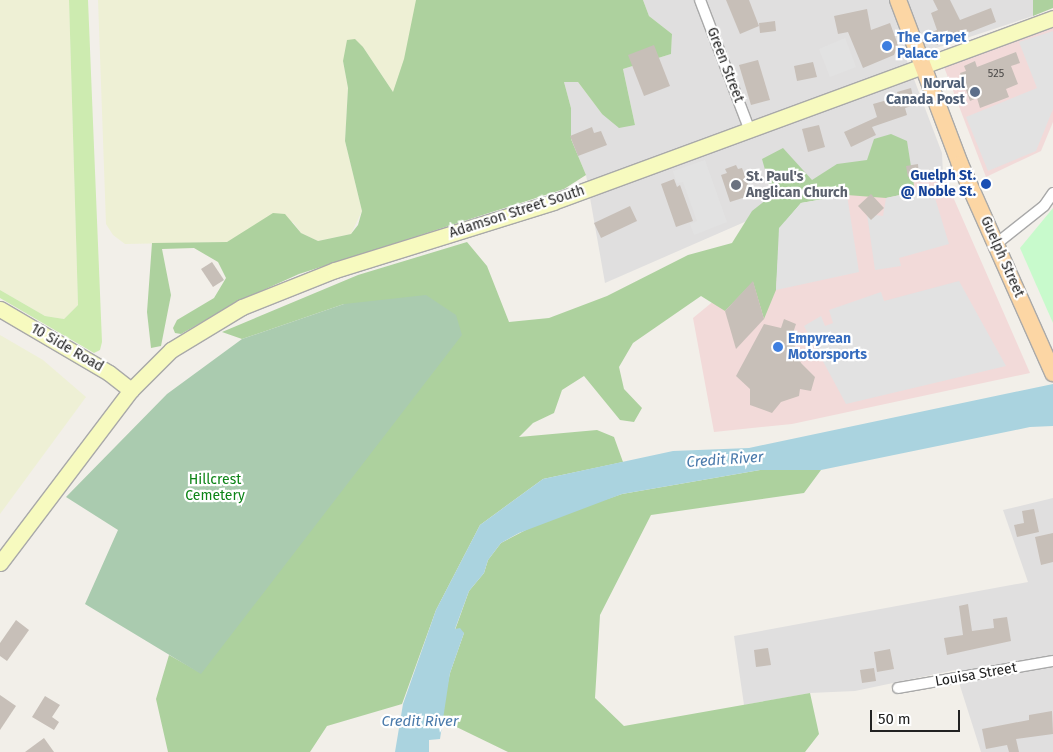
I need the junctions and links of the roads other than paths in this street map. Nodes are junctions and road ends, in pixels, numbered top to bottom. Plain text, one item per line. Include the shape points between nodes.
1 (700, 0) edge
2 (898, 0) edge
3 (1053, 18) edge
4 (923, 66) junction
5 (750, 131) junction
6 (1053, 193) edge
7 (996, 244) junction
8 (0, 309) edge
9 (1051, 369) edge
10 (131, 390) junction
11 (0, 563) edge
12 (1053, 661) edge
13 (898, 688) dead end

1 - 5 street, Green Street
2 - 4 main road, Guelph Street
3 - 4 main road, Adamson Street South
4 - 5 main road, Adamson Street South
4 - 7 main road, Guelph Street via 960,164
5 - 10 main road, Adamson Street South via 553,202 276,292 193,334 171,350
6 - 7 street via 1044,206
7 - 9 main road, Guelph Street
8 - 10 main road, 10 Side Road via 109,372
10 - 11 main road, Adamson Street South
12 - 13 street, Louisa Street

